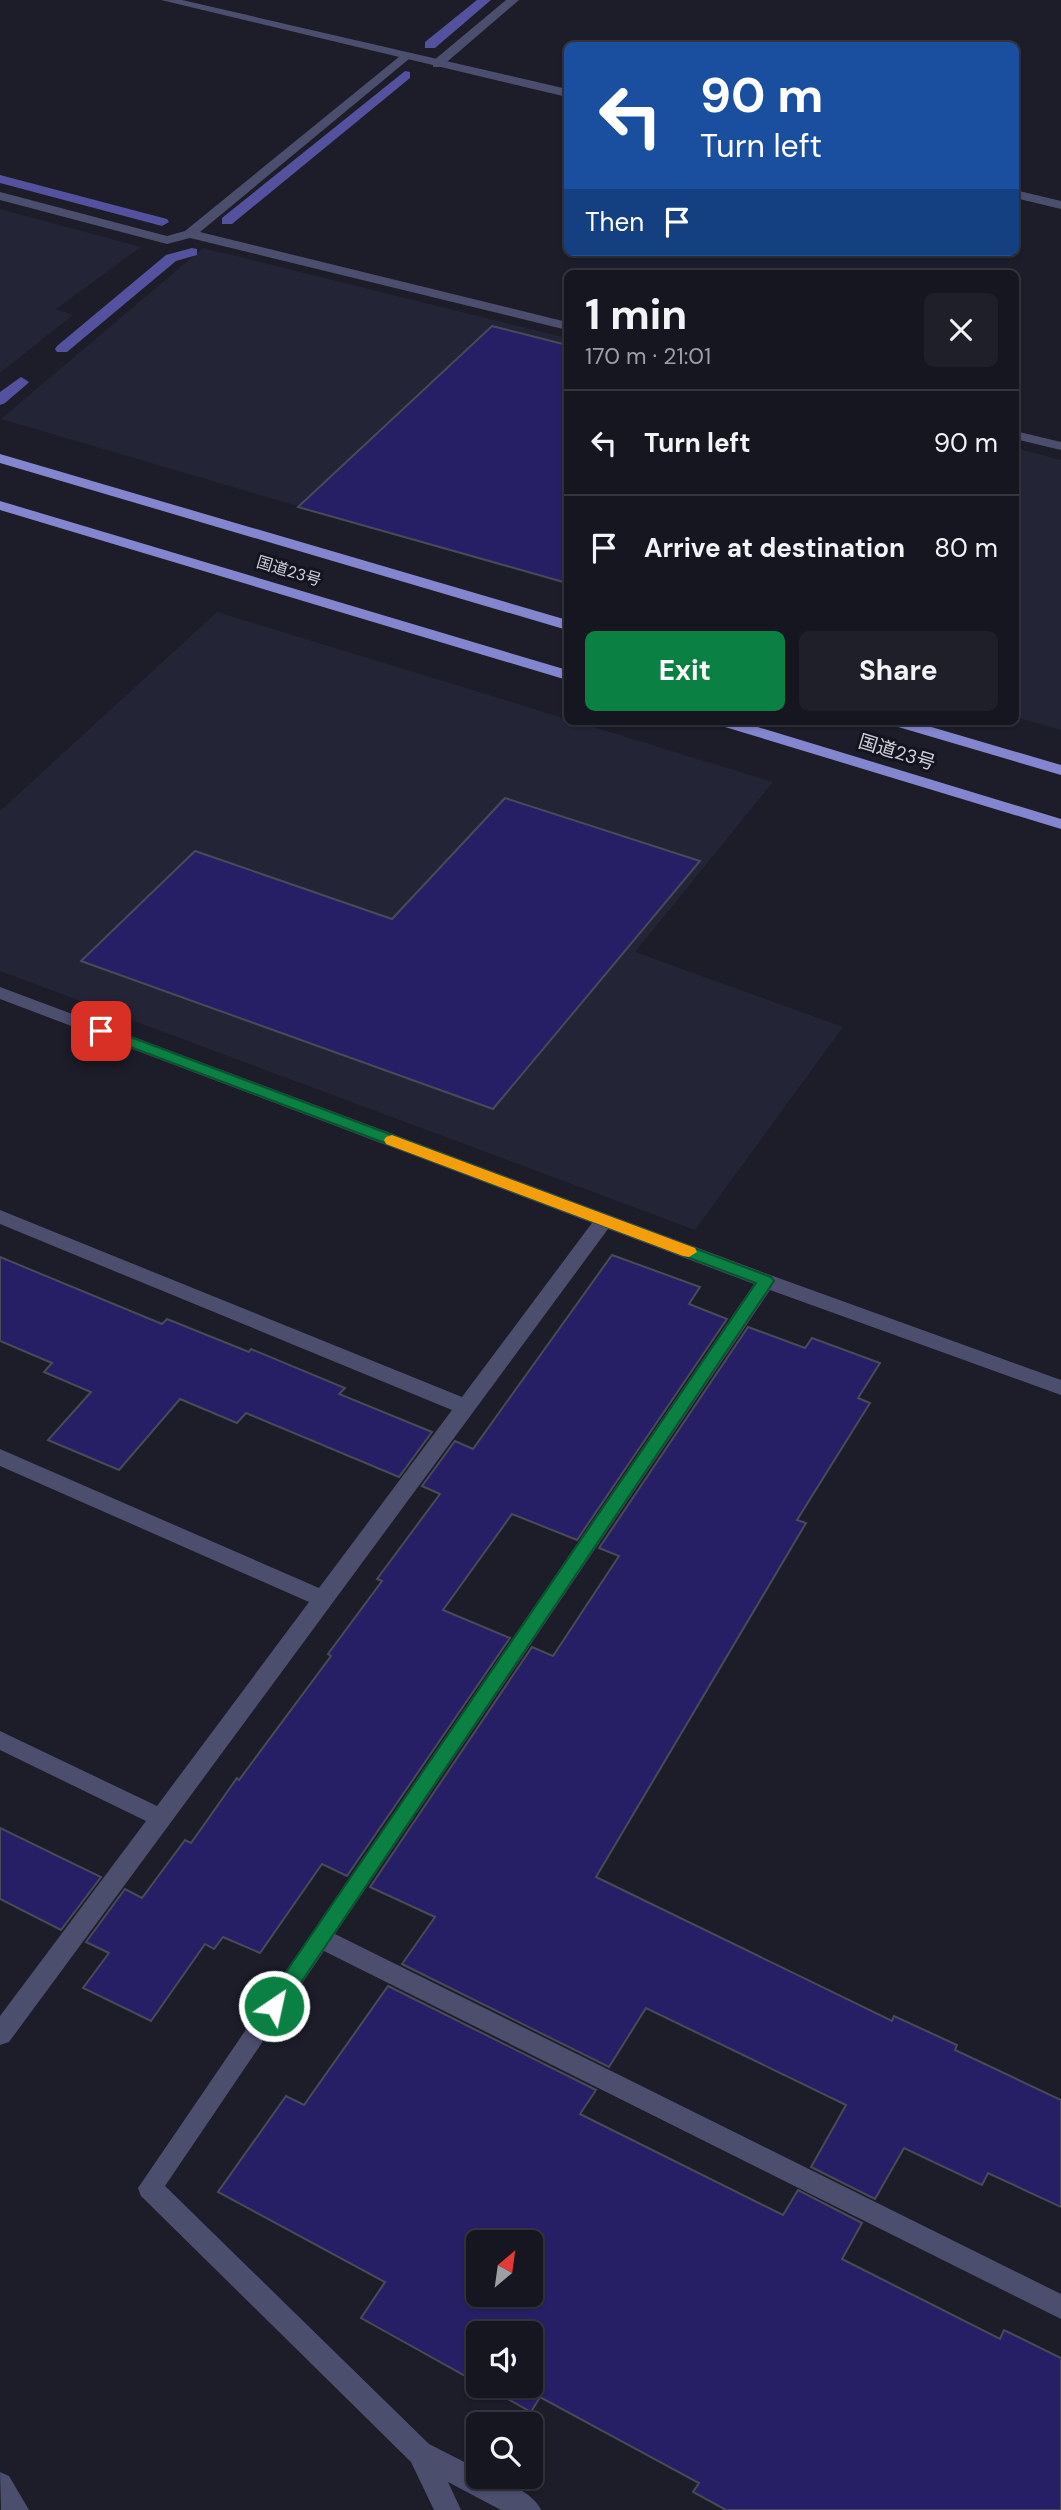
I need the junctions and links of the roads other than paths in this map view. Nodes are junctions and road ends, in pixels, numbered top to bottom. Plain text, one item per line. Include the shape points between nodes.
1 (167, 0) edge
2 (513, 0) edge
3 (405, 56) junction
4 (436, 64) junction
5 (564, 92) edge
6 (0, 195) edge
7 (1019, 195) edge
8 (1061, 205) edge
9 (190, 233) junction
10 (564, 325) edge
11 (1019, 436) edge
12 (1061, 446) edge
13 (0, 458) edge
14 (0, 505) edge
15 (564, 624) edge
16 (564, 674) edge
17 (733, 725) edge
18 (908, 725) edge
19 (1061, 770) edge
20 (1061, 824) edge
21 (0, 993) edge
22 (0, 1217) edge
23 (604, 1220) junction
24 (766, 1281) junction
25 (1061, 1388) edge
26 (466, 1407) junction
27 (0, 1457) edge
28 (324, 1599) junction
29 (0, 1741) edge
30 (161, 1818) junction
31 (320, 1938) junction
32 (0, 2035) edge
33 (1061, 2307) edge
34 (420, 2452) junction
35 (0, 2485) edge
36 (16, 2510) edge
37 (448, 2510) edge
38 (528, 2510) edge

1 - 3 street
2 - 4 street
3 - 4 street
3 - 9 street
4 - 5 street
6 - 9 street via 167,240
7 - 8 street
9 - 10 street
11 - 12 street
13 - 15 highway, 国道23号
14 - 16 highway, 国道23号
17 - 20 highway, 国道23号
18 - 19 highway, 国道23号
21 - 23 street
22 - 26 street
23 - 24 street
23 - 26 street
24 - 25 street
24 - 31 street
26 - 28 street
27 - 28 street
28 - 30 street
29 - 30 street
30 - 32 street
31 - 33 street
31 - 34 street via 150,2188
34 - 37 street
34 - 38 street
35 - 36 street

